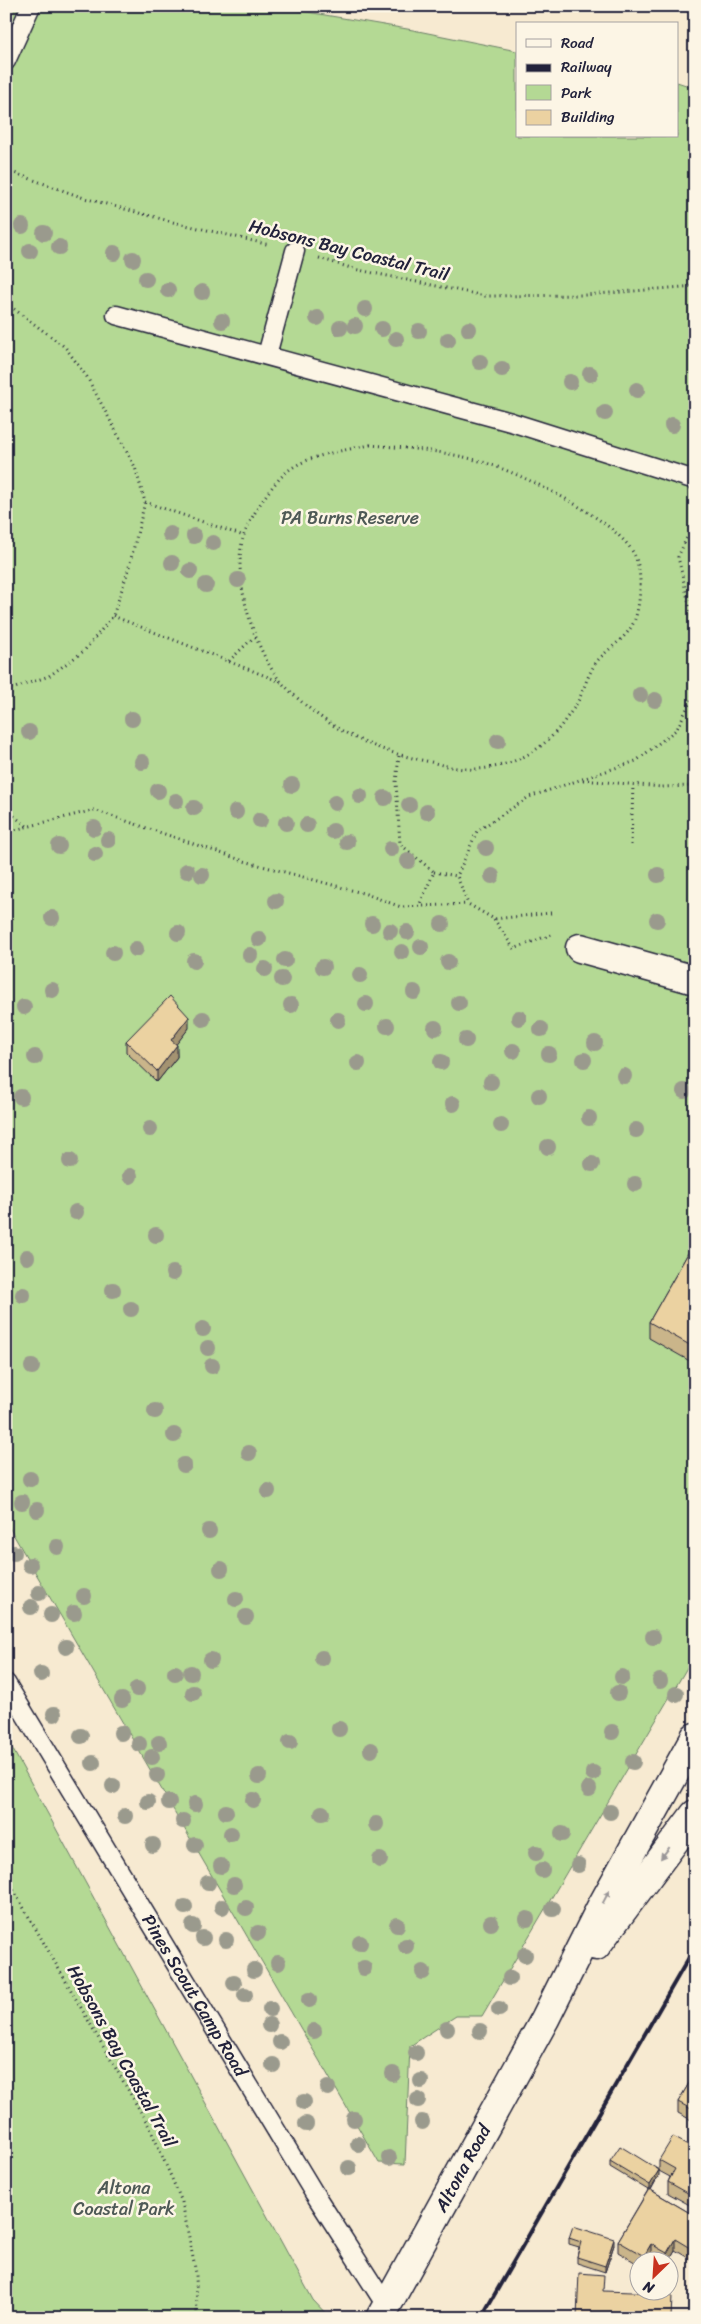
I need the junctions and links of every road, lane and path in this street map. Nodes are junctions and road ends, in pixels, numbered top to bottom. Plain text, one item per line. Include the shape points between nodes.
1 (31, 6) edge
2 (6, 61) edge
3 (6, 170) edge
4 (295, 251) junction
5 (695, 286) edge
6 (6, 303) edge
7 (116, 315) dead end
8 (267, 355) junction
9 (695, 480) edge
10 (144, 502) junction
11 (695, 520) edge
12 (244, 536) junction
13 (113, 616) junction
14 (695, 630) edge
15 (254, 637) junction
16 (229, 661) junction
17 (282, 682) junction
18 (6, 688) edge
19 (695, 692) edge
20 (399, 756) junction
21 (580, 780) junction
22 (633, 785) junction
23 (695, 786) edge
24 (6, 810) edge
25 (27, 826) junction
26 (6, 832) edge
27 (630, 845) dead end
28 (434, 872) junction
29 (457, 876) junction
30 (468, 904) junction
31 (419, 906) junction
32 (551, 914) dead end
33 (494, 919) junction
34 (556, 932) dead end
35 (580, 948) dead end
36 (695, 980) edge
37 (6, 1683) edge
38 (695, 1736) edge
39 (695, 1814) edge
40 (6, 1877) edge
41 (546, 2019) junction
42 (383, 2312) edge
43 (197, 2318) edge

1 - 2 lane
3 - 4 path, Hobsons Bay Coastal Trail via 84,198
4 - 5 path, Hobsons Bay Coastal Trail via 354,269 485,296 585,295
4 - 8 lane
6 - 10 path via 65,347 87,377 135,467
7 - 8 lane
8 - 9 lane via 511,422
10 - 12 path
10 - 13 path via 128,571
11 - 14 path via 678,557
12 - 15 path via 240,575
12 - 20 path via 266,496 290,469 320,456 370,445 421,449 483,462 552,490 608,525 634,554 641,582 637,615 624,639 597,660 576,705 557,731 533,754 496,768 464,769
13 - 16 path
13 - 18 path via 84,651 49,676
15 - 16 path
15 - 17 path
16 - 17 path
17 - 20 path via 328,722 369,745
19 - 21 path via 677,729 636,761
20 - 28 path via 396,782 400,844
21 - 22 path
21 - 29 path via 529,797 477,831
22 - 23 path
22 - 27 path
24 - 25 path
25 - 26 path
25 - 31 path via 94,810 244,862 366,894 401,907
28 - 29 path
28 - 31 path
29 - 30 path
30 - 31 path
30 - 33 path
32 - 33 path
33 - 34 path via 514,949
35 - 36 street
37 - 42 lane, Pines Scout Camp Road
41 -> 38 street, Altona Road via 601,1907
39 -> 41 street, Altona Road via 617,1917
40 - 43 path, Hobsons Bay Coastal Trail via 150,2128 182,2202 196,2273
41 - 42 street, Altona Road

